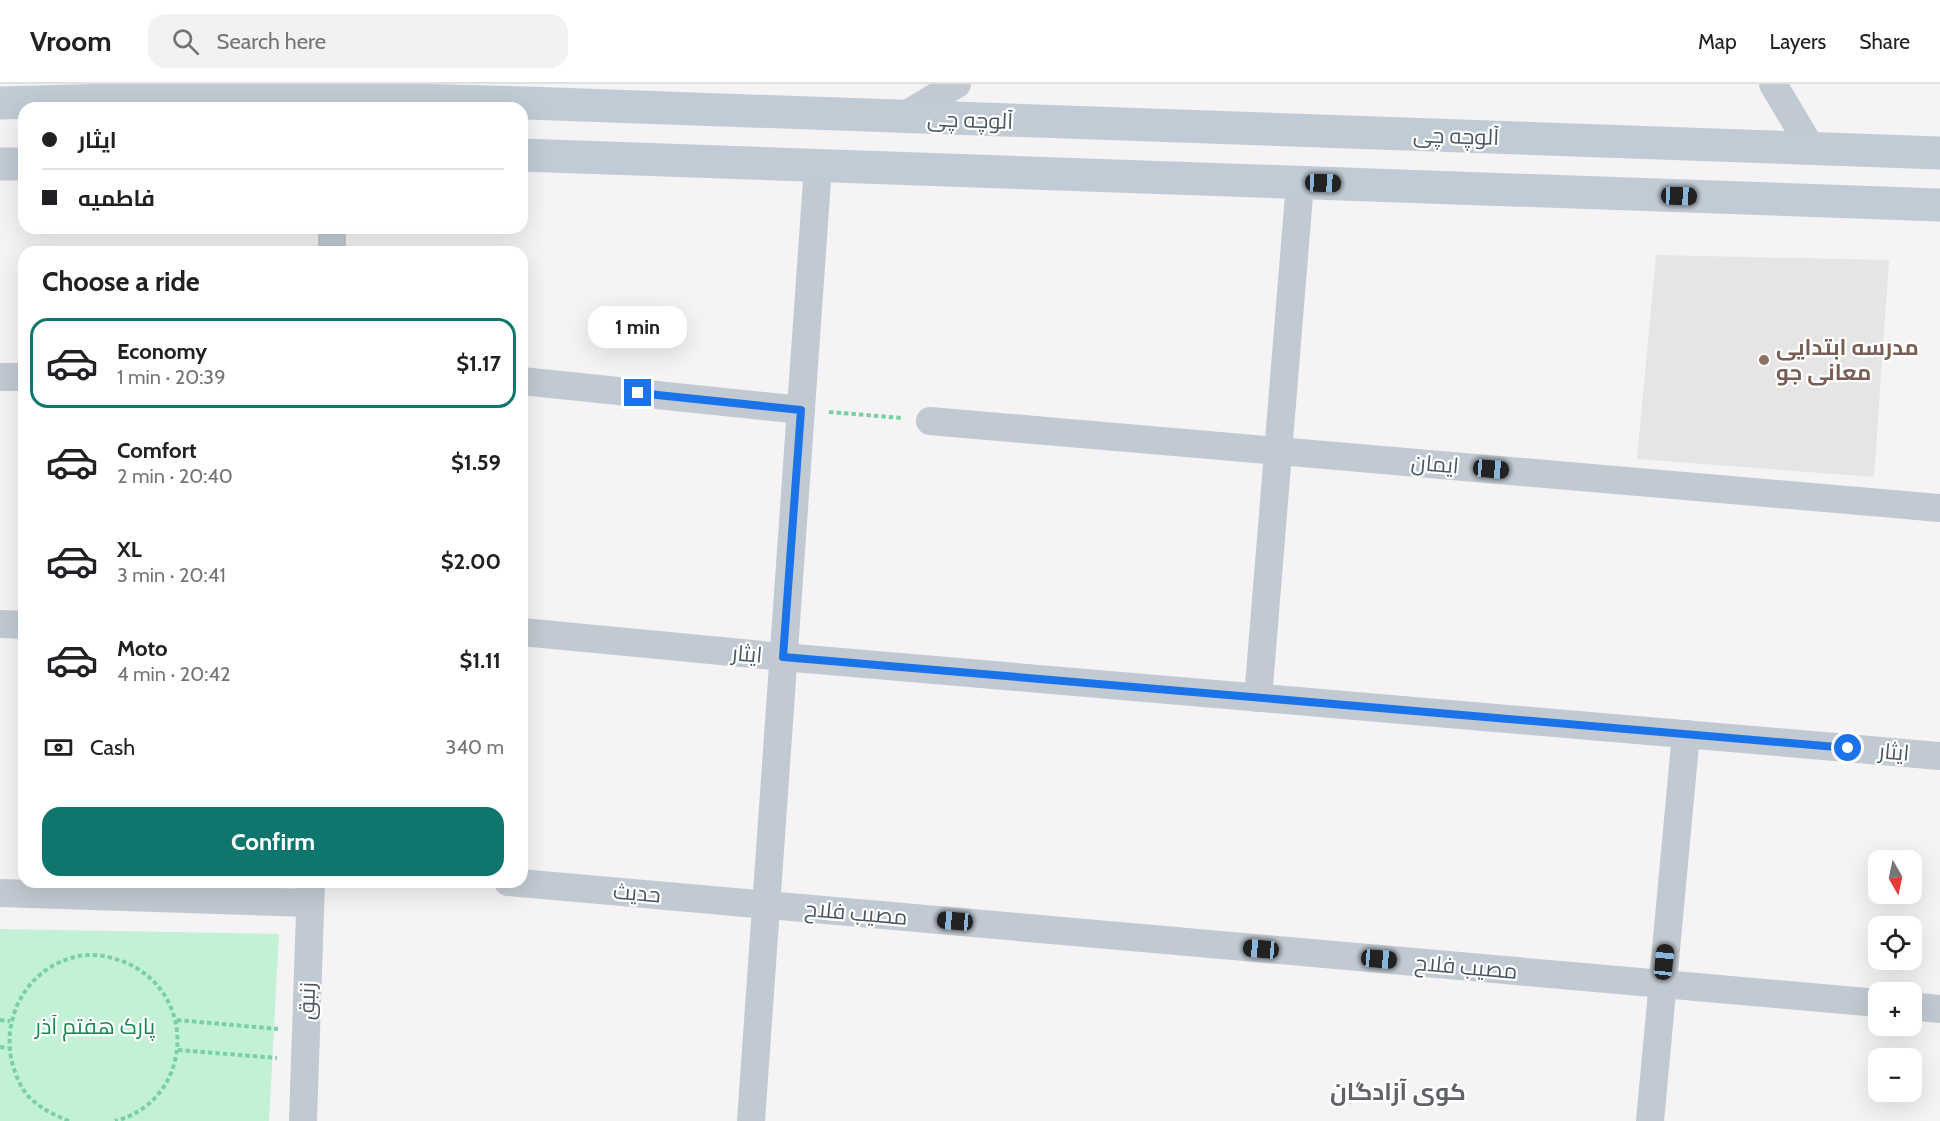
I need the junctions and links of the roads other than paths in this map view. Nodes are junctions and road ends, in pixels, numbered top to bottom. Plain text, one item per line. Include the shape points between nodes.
1 (492, 84) edge
2 (957, 84) edge
3 (1773, 84) edge
4 (260, 90) edge
5 (18, 102) edge
6 (20, 102) edge
7 (519, 102) edge
8 (528, 102) edge
9 (0, 103) edge
10 (605, 106) junction
11 (704, 110) junction
12 (902, 117) junction
13 (1940, 135) edge
14 (1811, 148) junction
15 (1902, 152) junction
16 (1940, 153) edge
17 (528, 155) edge
18 (702, 162) junction
19 (0, 164) edge
20 (18, 164) edge
21 (818, 166) junction
22 (1300, 183) junction
23 (1940, 205) edge
24 (0, 377) edge
25 (18, 377) edge
26 (528, 382) edge
27 (801, 410) junction
28 (930, 421) road end
29 (1278, 451) junction
30 (1940, 507) edge
31 (0, 624) edge
32 (18, 625) edge
33 (528, 633) edge
34 (783, 657) junction
35 (1258, 698) junction
36 (1686, 734) junction
37 (1940, 756) edge
38 (528, 884) edge
39 (0, 893) edge
40 (310, 893) edge
41 (766, 905) junction
42 (1662, 984) junction
43 (1868, 1002) edge
44 (1922, 1007) edge
45 (1940, 1009) edge
46 (303, 1121) edge
47 (751, 1121) edge
48 (1650, 1121) edge

1 - 10 street
2 - 12 street
3 - 14 street
4 - 6 street, آلوچه چی
4 - 7 street, آلوچه چی
5 - 9 street, آلوچه چی
8 - 10 street, آلوچه چی
10 - 11 street, آلوچه چی
11 - 12 street, آلوچه چی
11 - 18 street
12 - 14 street, آلوچه چی
13 - 15 street
14 - 15 street, آلوچه چی
15 - 16 street, آلوچه چی
17 - 18 street
18 - 21 street
19 - 20 street
21 - 22 street
21 - 27 street
22 - 23 street
22 - 29 street
24 - 25 street
26 - 27 street
27 - 34 street
28 - 29 street, ایمان
29 - 30 street, ایمان
29 - 35 street
31 - 32 street
33 - 34 street, ایثار
34 - 35 street, ایثار
34 - 41 street
35 - 36 street, ایثار
36 - 37 street, ایثار
36 - 42 street
38 - 41 street, حدیث
39 - 40 street
40 - 46 street, زنبق
41 - 42 street, مصیب فلاح
41 - 47 street
42 - 43 street, مصیب فلاح
42 - 48 street
44 - 45 street

